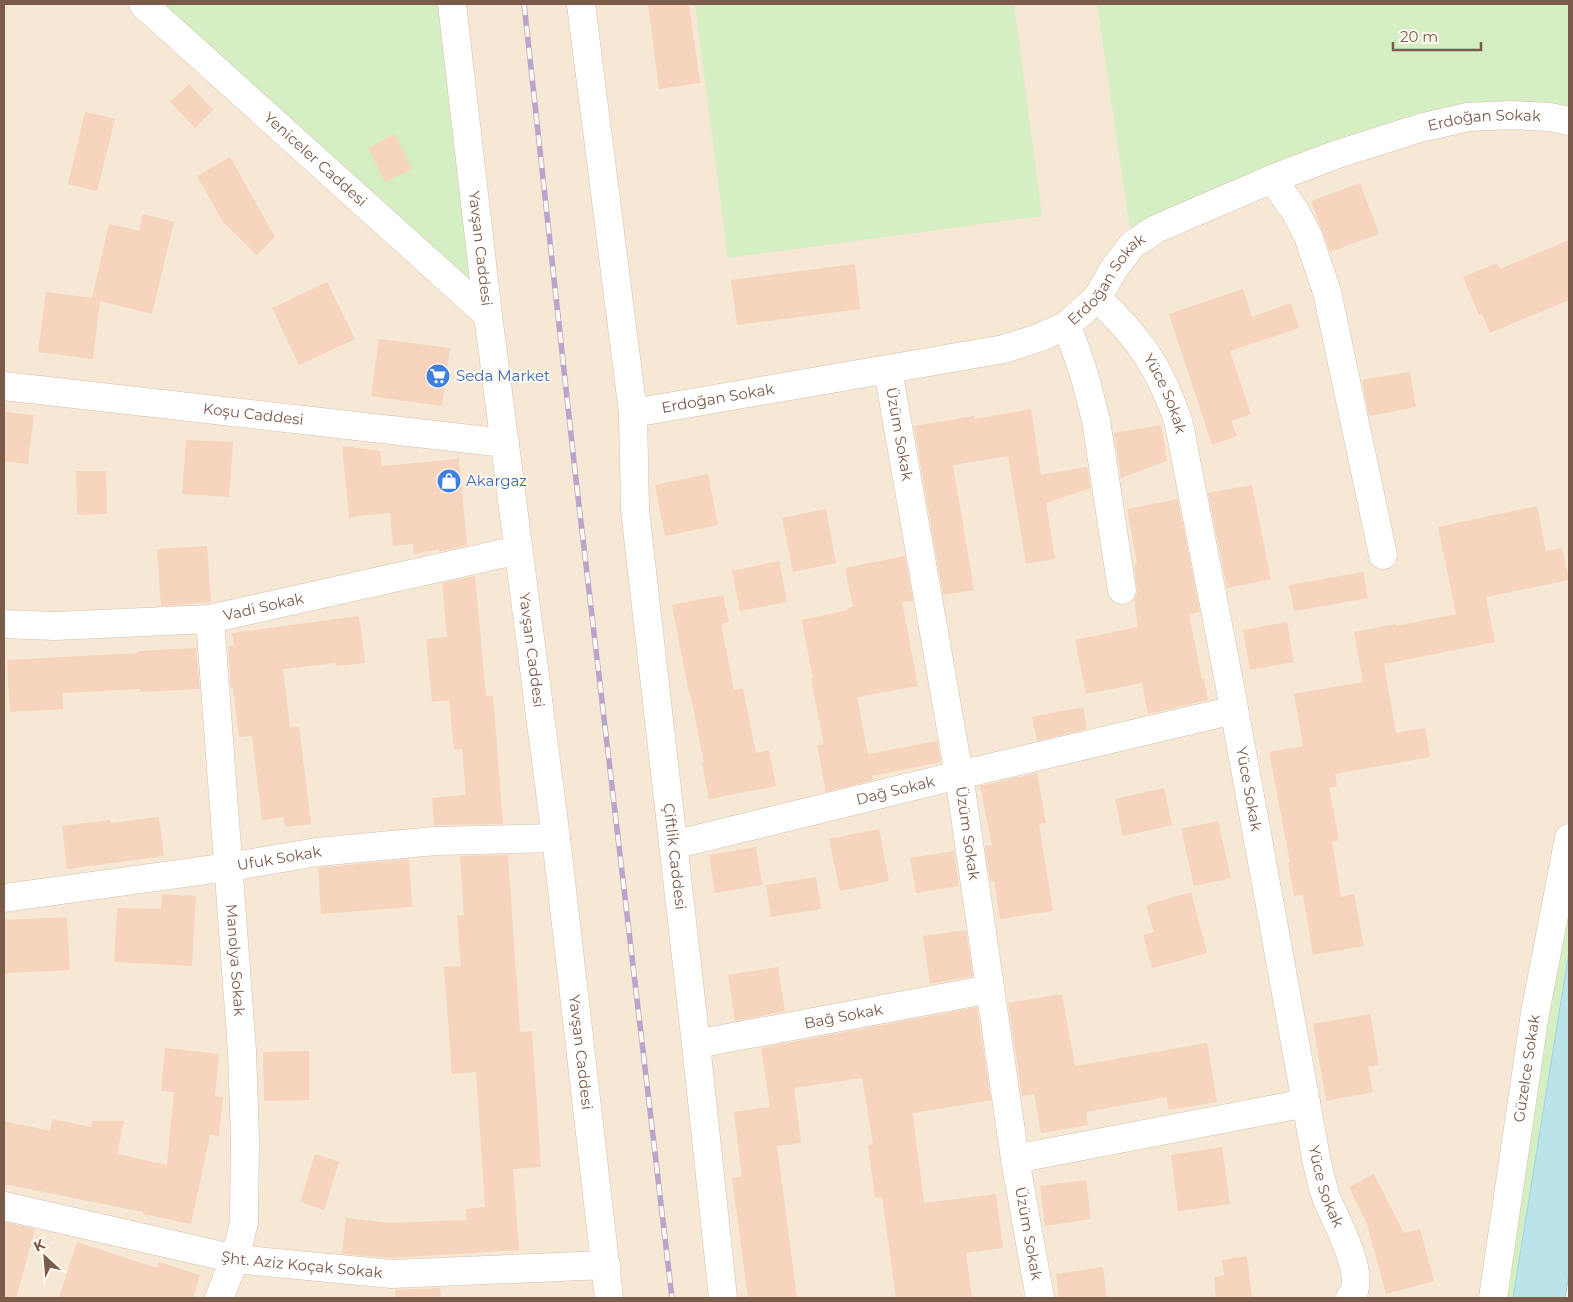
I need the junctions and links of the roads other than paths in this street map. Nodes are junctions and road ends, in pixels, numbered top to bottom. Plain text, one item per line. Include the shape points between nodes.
1 (143, 4) edge
2 (452, 4) edge
3 (581, 4) edge
4 (1569, 121) edge
5 (1272, 179) junction
6 (1097, 298) junction
7 (488, 314) junction
8 (1068, 325) junction
9 (888, 370) junction
10 (4, 386) edge
11 (633, 413) junction
12 (505, 443) junction
13 (518, 550) junction
14 (1383, 555) dead end
15 (1122, 590) dead end
16 (210, 619) junction
17 (4, 624) edge
18 (1234, 710) junction
19 (959, 775) junction
20 (556, 838) junction
21 (1569, 838) edge
22 (674, 844) junction
23 (229, 867) junction
24 (4, 898) edge
25 (990, 989) junction
26 (696, 1044) junction
27 (1306, 1103) junction
28 (1015, 1159) junction
29 (4, 1206) edge
30 (235, 1259) junction
31 (606, 1265) junction
32 (219, 1298) edge
33 (609, 1298) edge
34 (723, 1298) edge
35 (1040, 1298) edge
36 (1350, 1298) edge
37 (1493, 1298) edge

1 - 7 street, Yeniceler Caddesi
2 - 7 street, Yavşan Caddesi
3 - 11 street, Çiftlik Caddesi
4 - 5 street, Erdoğan Sokak via 1511,115 1468,117 1411,131
5 - 6 street, Erdoğan Sokak via 1156,229 1132,244
5 - 14 street via 1308,236 1327,292
6 - 8 street, Erdoğan Sokak
6 - 18 street, Yüce Sokak via 1135,336 1170,396 1179,424
7 - 12 street, Yavşan Caddesi
8 - 9 street, Erdoğan Sokak via 1004,349
8 - 15 street via 1096,420
9 - 11 street, Erdoğan Sokak
9 - 19 street, Üzüm Sokak
10 - 12 street, Koşu Caddesi
11 - 22 street, Çiftlik Caddesi via 635,510
12 - 13 street, Yavşan Caddesi
13 - 16 street, Vadi Sokak
13 - 20 street, Yavşan Caddesi
16 - 17 street, Vadi Sokak via 55,626
16 - 23 street, Manolya Sokak
18 - 19 street, Dağ Sokak
18 - 27 street, Yüce Sokak
19 - 22 street, Dağ Sokak
19 - 25 street, Üzüm Sokak
20 - 23 street, Ufuk Sokak via 435,841 317,852
20 - 31 street, Yavşan Caddesi
21 - 37 street, Güzelce Sokak via 1535,1013
22 - 26 street, Çiftlik Caddesi
23 - 24 street, Ufuk Sokak
23 - 30 street, Manolya Sokak via 245,1139 244,1222
25 - 26 street, Bağ Sokak
25 - 28 street, Üzüm Sokak
26 - 34 street, Çiftlik Caddesi
27 - 28 street
27 - 36 street, Yüce Sokak via 1325,1194 1355,1267 1356,1287
28 - 35 street, Üzüm Sokak
29 - 30 street, Şht. Aziz Koçak Sokak
30 - 31 street, Şht. Aziz Koçak Sokak via 392,1274
30 - 32 street, Manolya Sokak
31 - 33 street, Yavşan Caddesi

